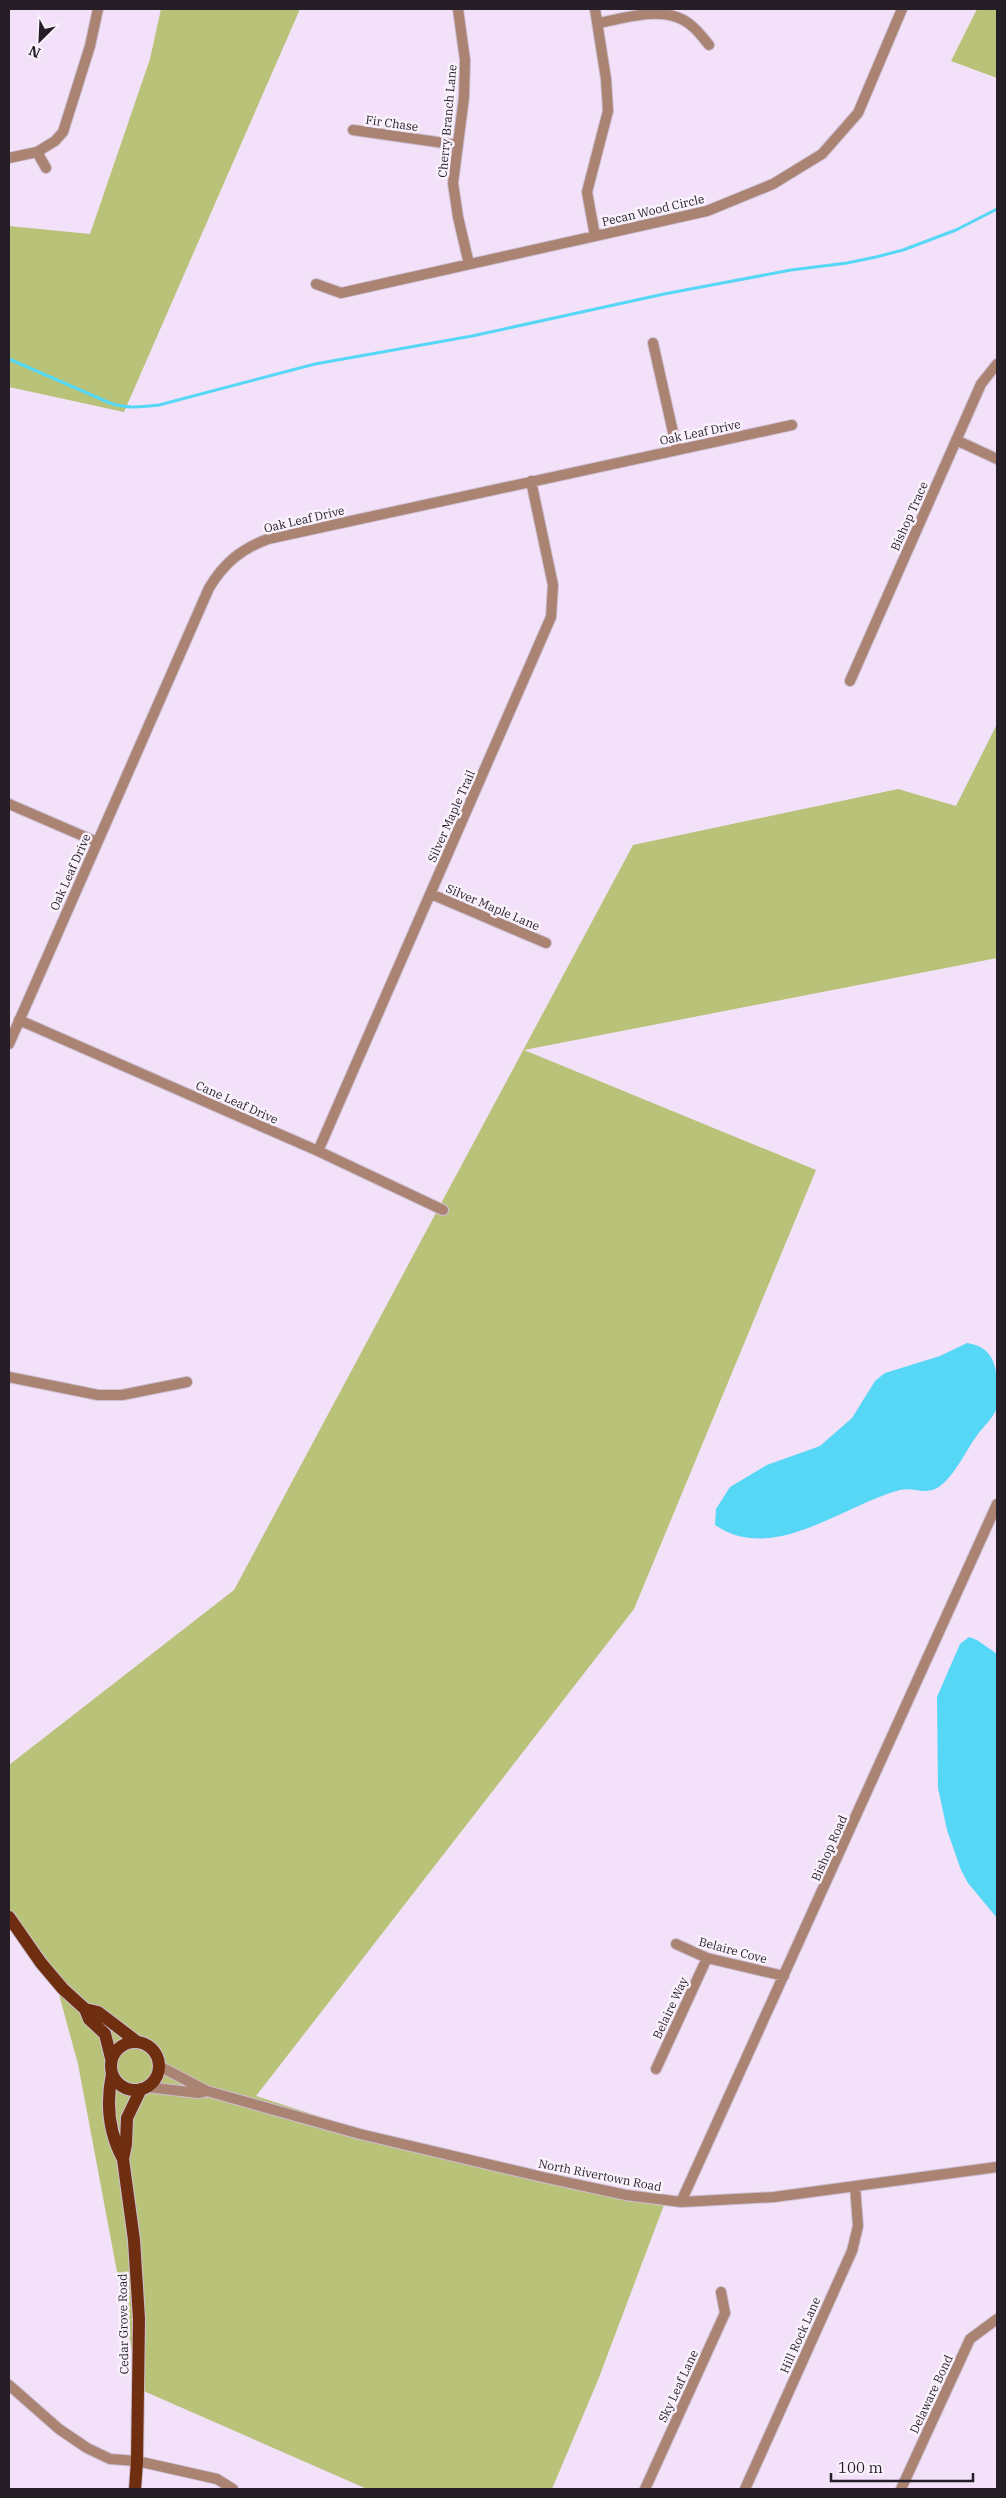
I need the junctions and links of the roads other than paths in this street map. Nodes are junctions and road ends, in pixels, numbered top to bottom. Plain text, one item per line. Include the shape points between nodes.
1 (98, 9) edge
2 (458, 9) edge
3 (595, 9) edge
4 (902, 9) edge
5 (598, 23) junction
6 (709, 45) dead end
7 (353, 130) dead end
8 (458, 145) junction
9 (37, 152) junction
10 (9, 158) edge
11 (46, 168) dead end
12 (595, 236) junction
13 (469, 264) junction
14 (316, 284) dead end
15 (653, 343) dead end
16 (997, 364) edge
17 (792, 425) dead end
18 (956, 440) junction
19 (677, 450) junction
20 (997, 459) edge
21 (531, 481) junction
22 (850, 681) dead end
23 (9, 804) edge
24 (97, 842) junction
25 (431, 894) junction
26 (546, 943) dead end
27 (19, 1020) junction
28 (9, 1044) edge
29 (318, 1152) junction
30 (443, 1210) dead end
31 (9, 1377) edge
32 (187, 1382) dead end
33 (997, 1504) edge
34 (9, 1917) edge
35 (676, 1944) dead end
36 (707, 1958) junction
37 (784, 1976) junction
38 (85, 2009) junction
39 (136, 2041) junction
40 (112, 2058) junction
41 (159, 2066) junction
42 (656, 2069) dead end
43 (112, 2074) junction
44 (144, 2088) junction
45 (207, 2092) junction
46 (123, 2160) junction
47 (997, 2167) edge
48 (855, 2186) junction
49 (681, 2202) junction
50 (721, 2292) dead end
51 (997, 2319) edge
52 (9, 2385) edge
53 (138, 2461) junction
54 (135, 2489) edge
55 (233, 2489) edge
56 (645, 2489) edge
57 (744, 2489) edge
58 (901, 2489) edge

1 - 9 street via 78,89 63,132
2 - 8 street, Cherry Branch Lane via 465,60
3 - 5 street
4 - 12 street, Pecan Wood Circle via 858,112 822,154 773,184 707,211
5 - 6 street via 654,14 673,15 692,25
5 - 12 street via 608,111 587,192
7 - 8 street, Fir Chase
8 - 13 street, Cherry Branch Lane via 453,182
9 - 10 street
9 - 11 street
12 - 13 street, Pecan Wood Circle
13 - 14 street, Pecan Wood Circle via 341,293
15 - 19 street
16 - 18 street, Bishop Trace via 981,384
17 - 19 street, Oak Leaf Drive
18 - 20 street
18 - 22 street, Bishop Trace
19 - 21 street, Oak Leaf Drive
21 - 24 street, Oak Leaf Drive via 268,539 232,557 208,588
21 - 25 street, Silver Maple Trail via 553,585 551,617
23 - 24 street
24 - 27 street, Oak Leaf Drive
25 - 26 street, Silver Maple Lane
25 - 29 street, Silver Maple Trail
27 - 28 street, Oak Leaf Drive
27 - 29 street, Cane Leaf Drive
29 - 30 street, Cane Leaf Drive
31 - 32 street via 98,1395 122,1395
33 - 37 street, Bishop Road
34 - 38 main road via 41,1963
35 - 36 street, Belaire Cove
36 - 37 street, Belaire Cove
36 - 42 street, Belaire Way
37 - 49 street, Bishop Road
38 - 39 main road via 98,2012
38 - 40 main road via 105,2034
39 - 40 main road via 121,2046
39 - 41 main road via 150,2046
40 - 43 main road
41 - 44 main road via 154,2081
41 - 45 street, North Rivertown Road
43 - 44 main road via 127,2089
43 - 46 main road, Cedar Grove Road via 109,2105 113,2140
44 - 45 street, North Rivertown Road
44 - 46 main road, Cedar Grove Road via 127,2118
45 - 49 street, North Rivertown Road via 360,2134 547,2178 626,2195
46 - 53 main road, Cedar Grove Road via 134,2240 139,2319
47 - 48 street, North Rivertown Road
48 - 49 street, North Rivertown Road via 746,2200
48 - 57 street, Hill Rock Lane via 858,2226 852,2251
50 - 56 street, Sky Leaf Lane via 725,2313
51 - 58 street, Delaware Bond via 970,2339
52 - 53 street via 59,2430 87,2448 110,2459
53 - 54 main road, Cedar Grove Road
53 - 55 street via 217,2479

